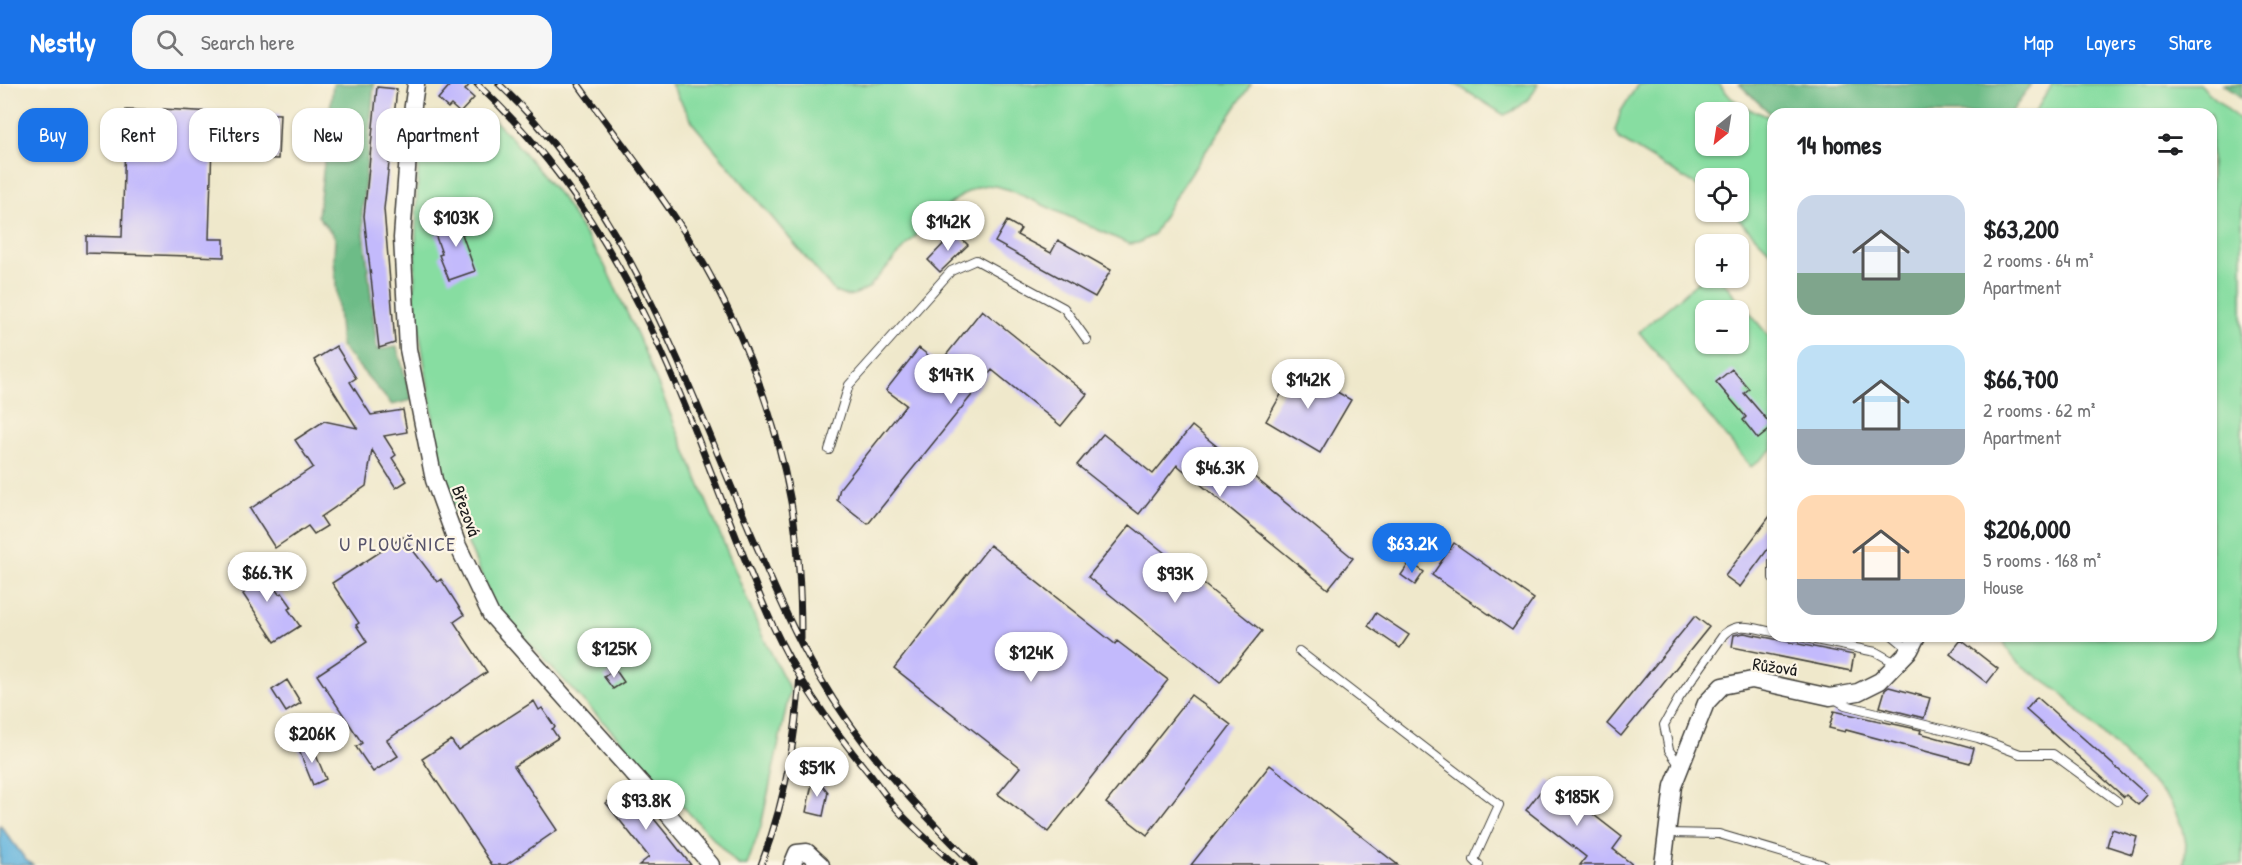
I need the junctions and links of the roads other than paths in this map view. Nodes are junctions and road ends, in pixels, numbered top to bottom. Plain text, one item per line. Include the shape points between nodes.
1 (416, 84) edge
2 (1087, 340) dead end
3 (829, 450) dead end
4 (1767, 631) edge
5 (1825, 642) edge
6 (1914, 643) edge
7 (1299, 651) dead end
8 (1897, 664) junction
9 (1830, 697) junction
10 (1680, 767) junction
11 (2117, 801) dead end
12 (1667, 833) junction
13 (711, 865) edge
14 (792, 865) edge
15 (820, 865) edge
16 (1479, 865) edge
17 (1663, 865) edge
18 (1824, 865) edge

1 - 13 street, Březová via 402,238 408,349 434,480 458,546 491,615
2 - 3 lane via 1064,308 976,260 951,271 849,385
4 - 10 lane via 1731,627 1679,698 1664,725 1669,750
5 - 8 lane via 1876,652
6 - 8 street, Růžová
7 - 16 lane via 1499,805 1474,860
8 - 9 street, Růžová via 1880,681 1858,692
9 - 10 street, Růžová via 1752,680 1722,686 1706,704
9 - 11 lane via 1845,705 1978,738 2020,754 2053,754
10 - 12 street, Růžová via 1673,786
12 - 17 street, Růžová
12 - 18 lane via 1719,834
14 - 15 street via 797,853 807,852

